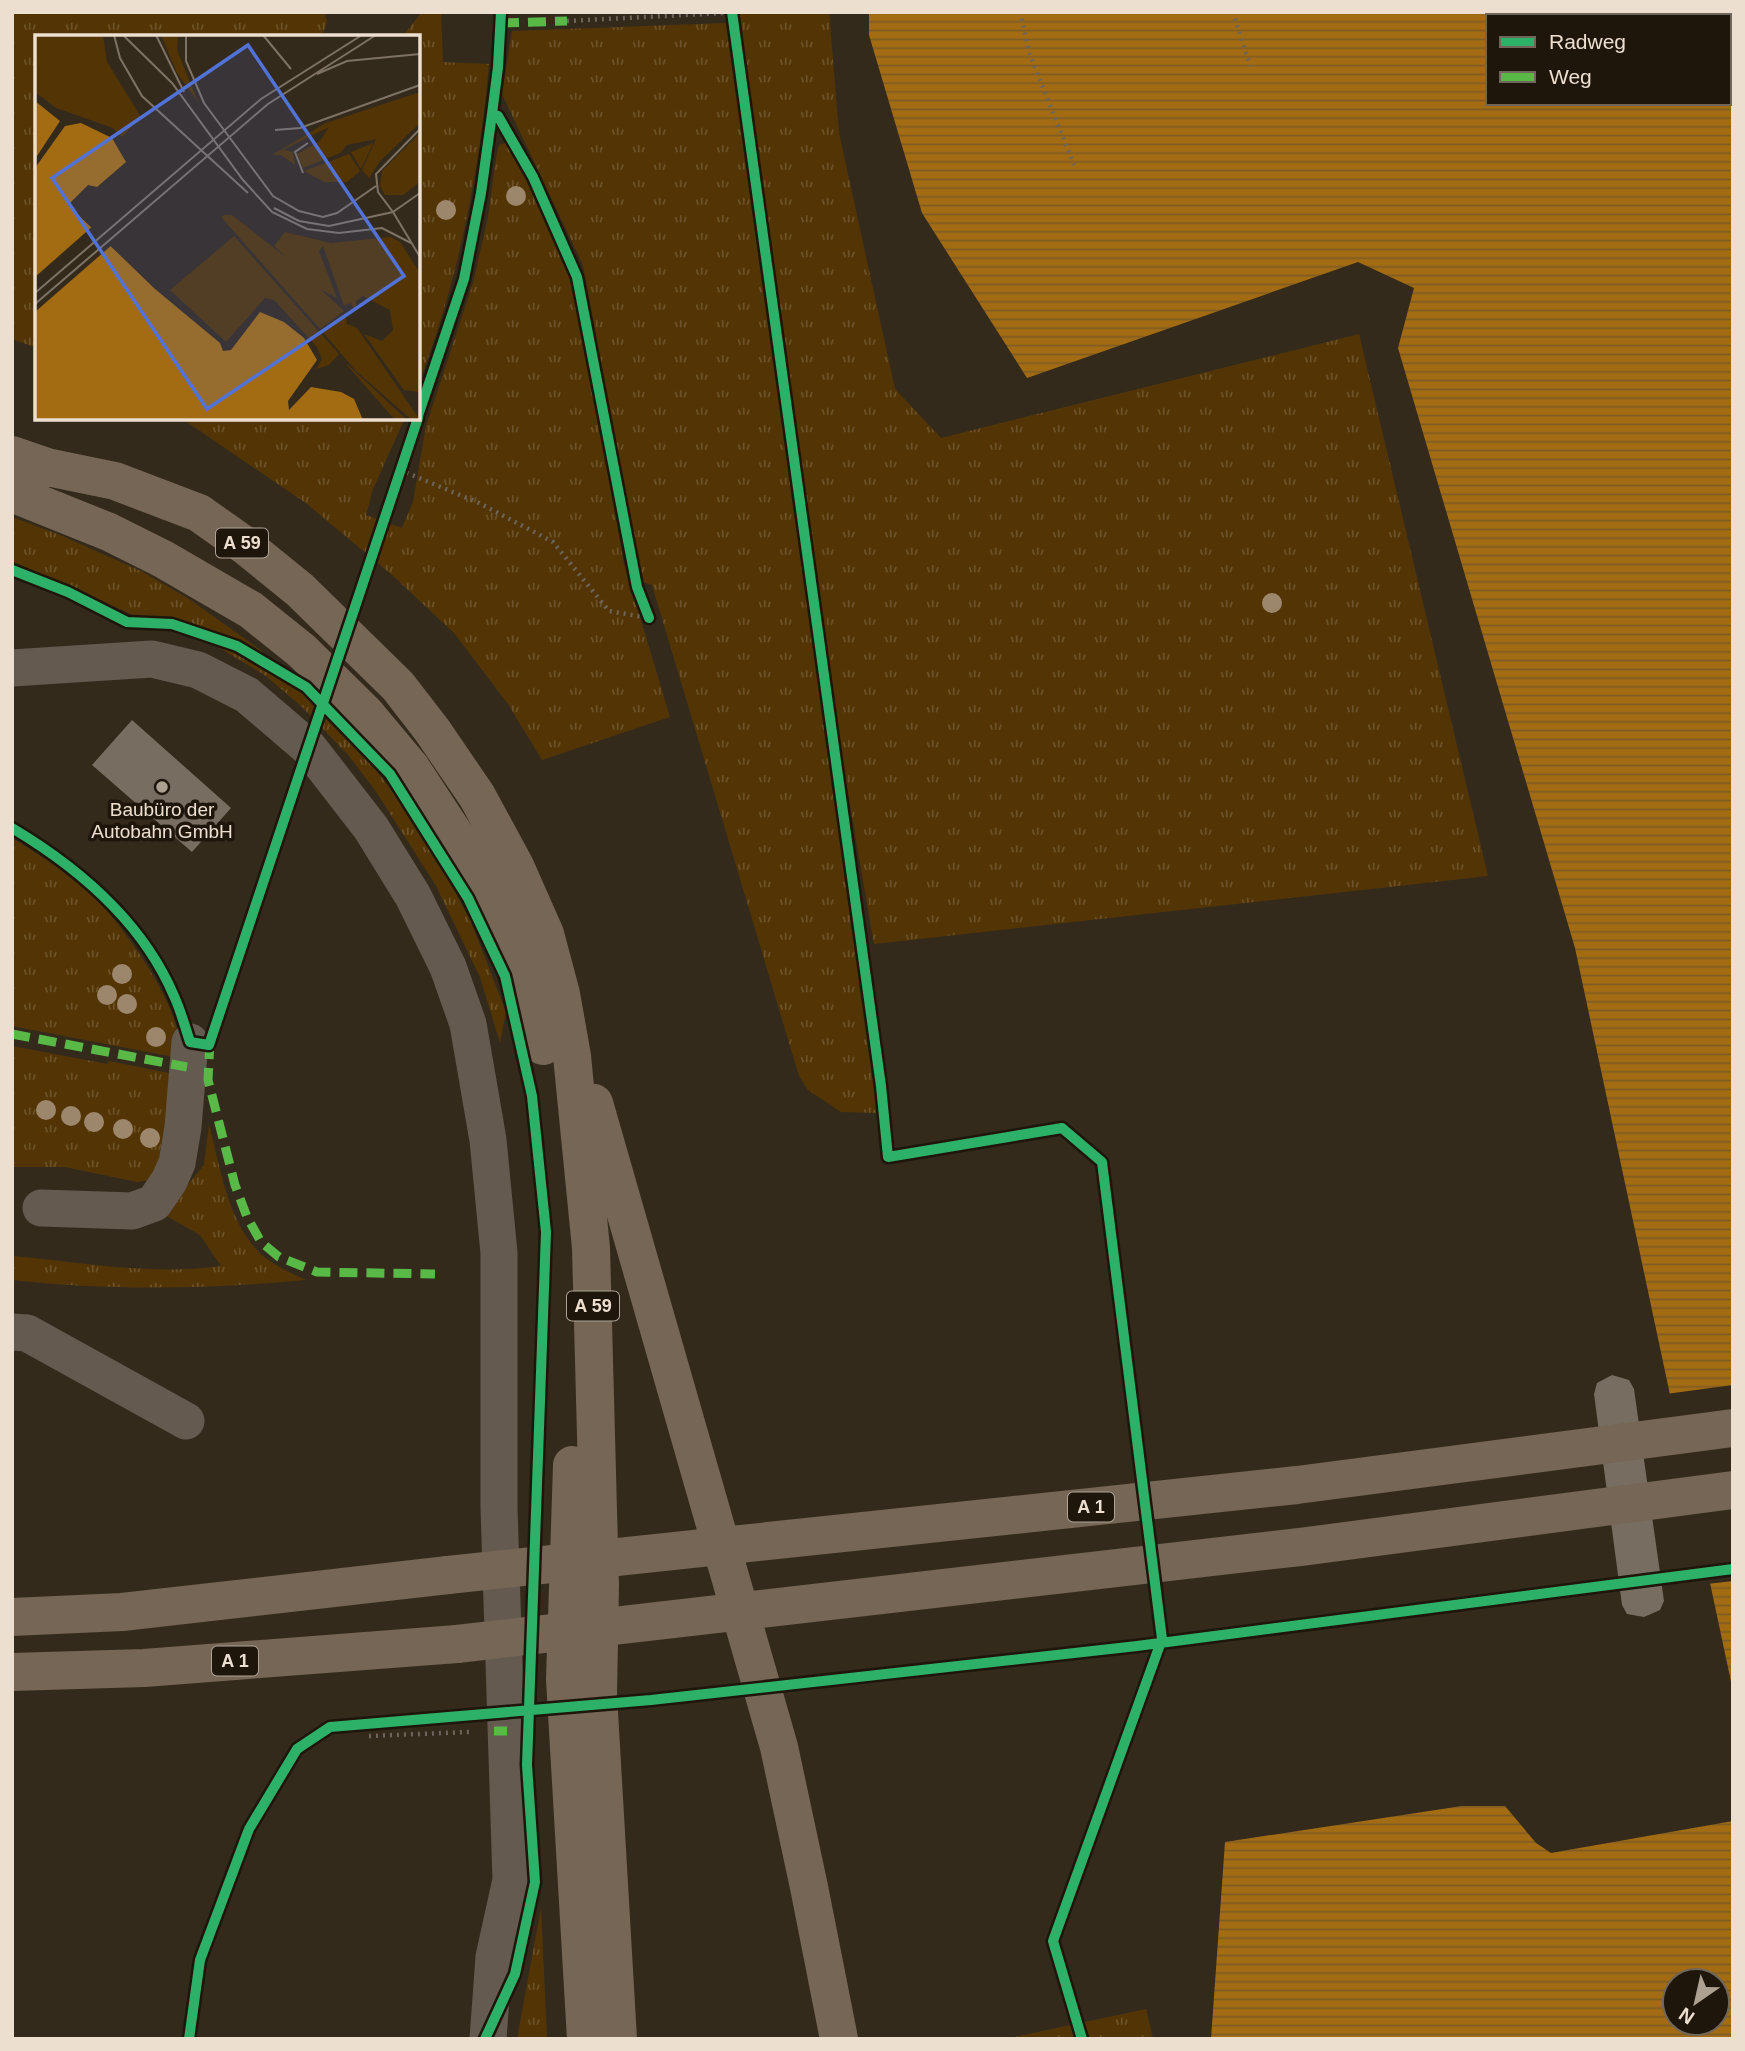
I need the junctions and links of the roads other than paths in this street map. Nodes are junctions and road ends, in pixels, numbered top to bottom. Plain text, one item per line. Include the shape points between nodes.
1 (12, 428) edge
2 (12, 455) edge
3 (115, 481) junction
4 (12, 493) edge
5 (12, 668) edge
6 (561, 994) junction
7 (190, 1042) dead end
8 (41, 1208) dead end
9 (12, 1332) edge
10 (186, 1421) dead end
11 (1733, 1428) edge
12 (1733, 1490) edge
13 (12, 1617) edge
14 (12, 1672) edge
15 (594, 2037) edge
16 (488, 2039) edge
17 (838, 2039) edge

1 - 3 highway via 78,458
2 - 3 highway
3 - 6 highway, A 59 via 199,513 231,534 300,590 398,686 477,796 515,866 545,934
4 - 15 highway, A 59 via 109,531 163,559 251,610 302,650 365,713 411,768 470,860 534,998 551,1086 568,1235 573,1497 565,1679
5 - 16 lane via 152,659 198,670 247,695 309,748 371,828 413,896 448,967 468,1024 488,1140 499,1253 499,1508 511,1880 494,1957
6 - 15 highway, A 59 via 572,1056 591,1248 600,1585
6 - 17 highway via 779,1747
7 - 8 lane via 177,1163 154,1203 132,1211
9 - 10 lane via 27,1334
11 - 13 highway, A 1, bridge via 1297,1485 122,1612
12 - 14 highway, A 1, bridge via 1300,1548 457,1644 144,1668

